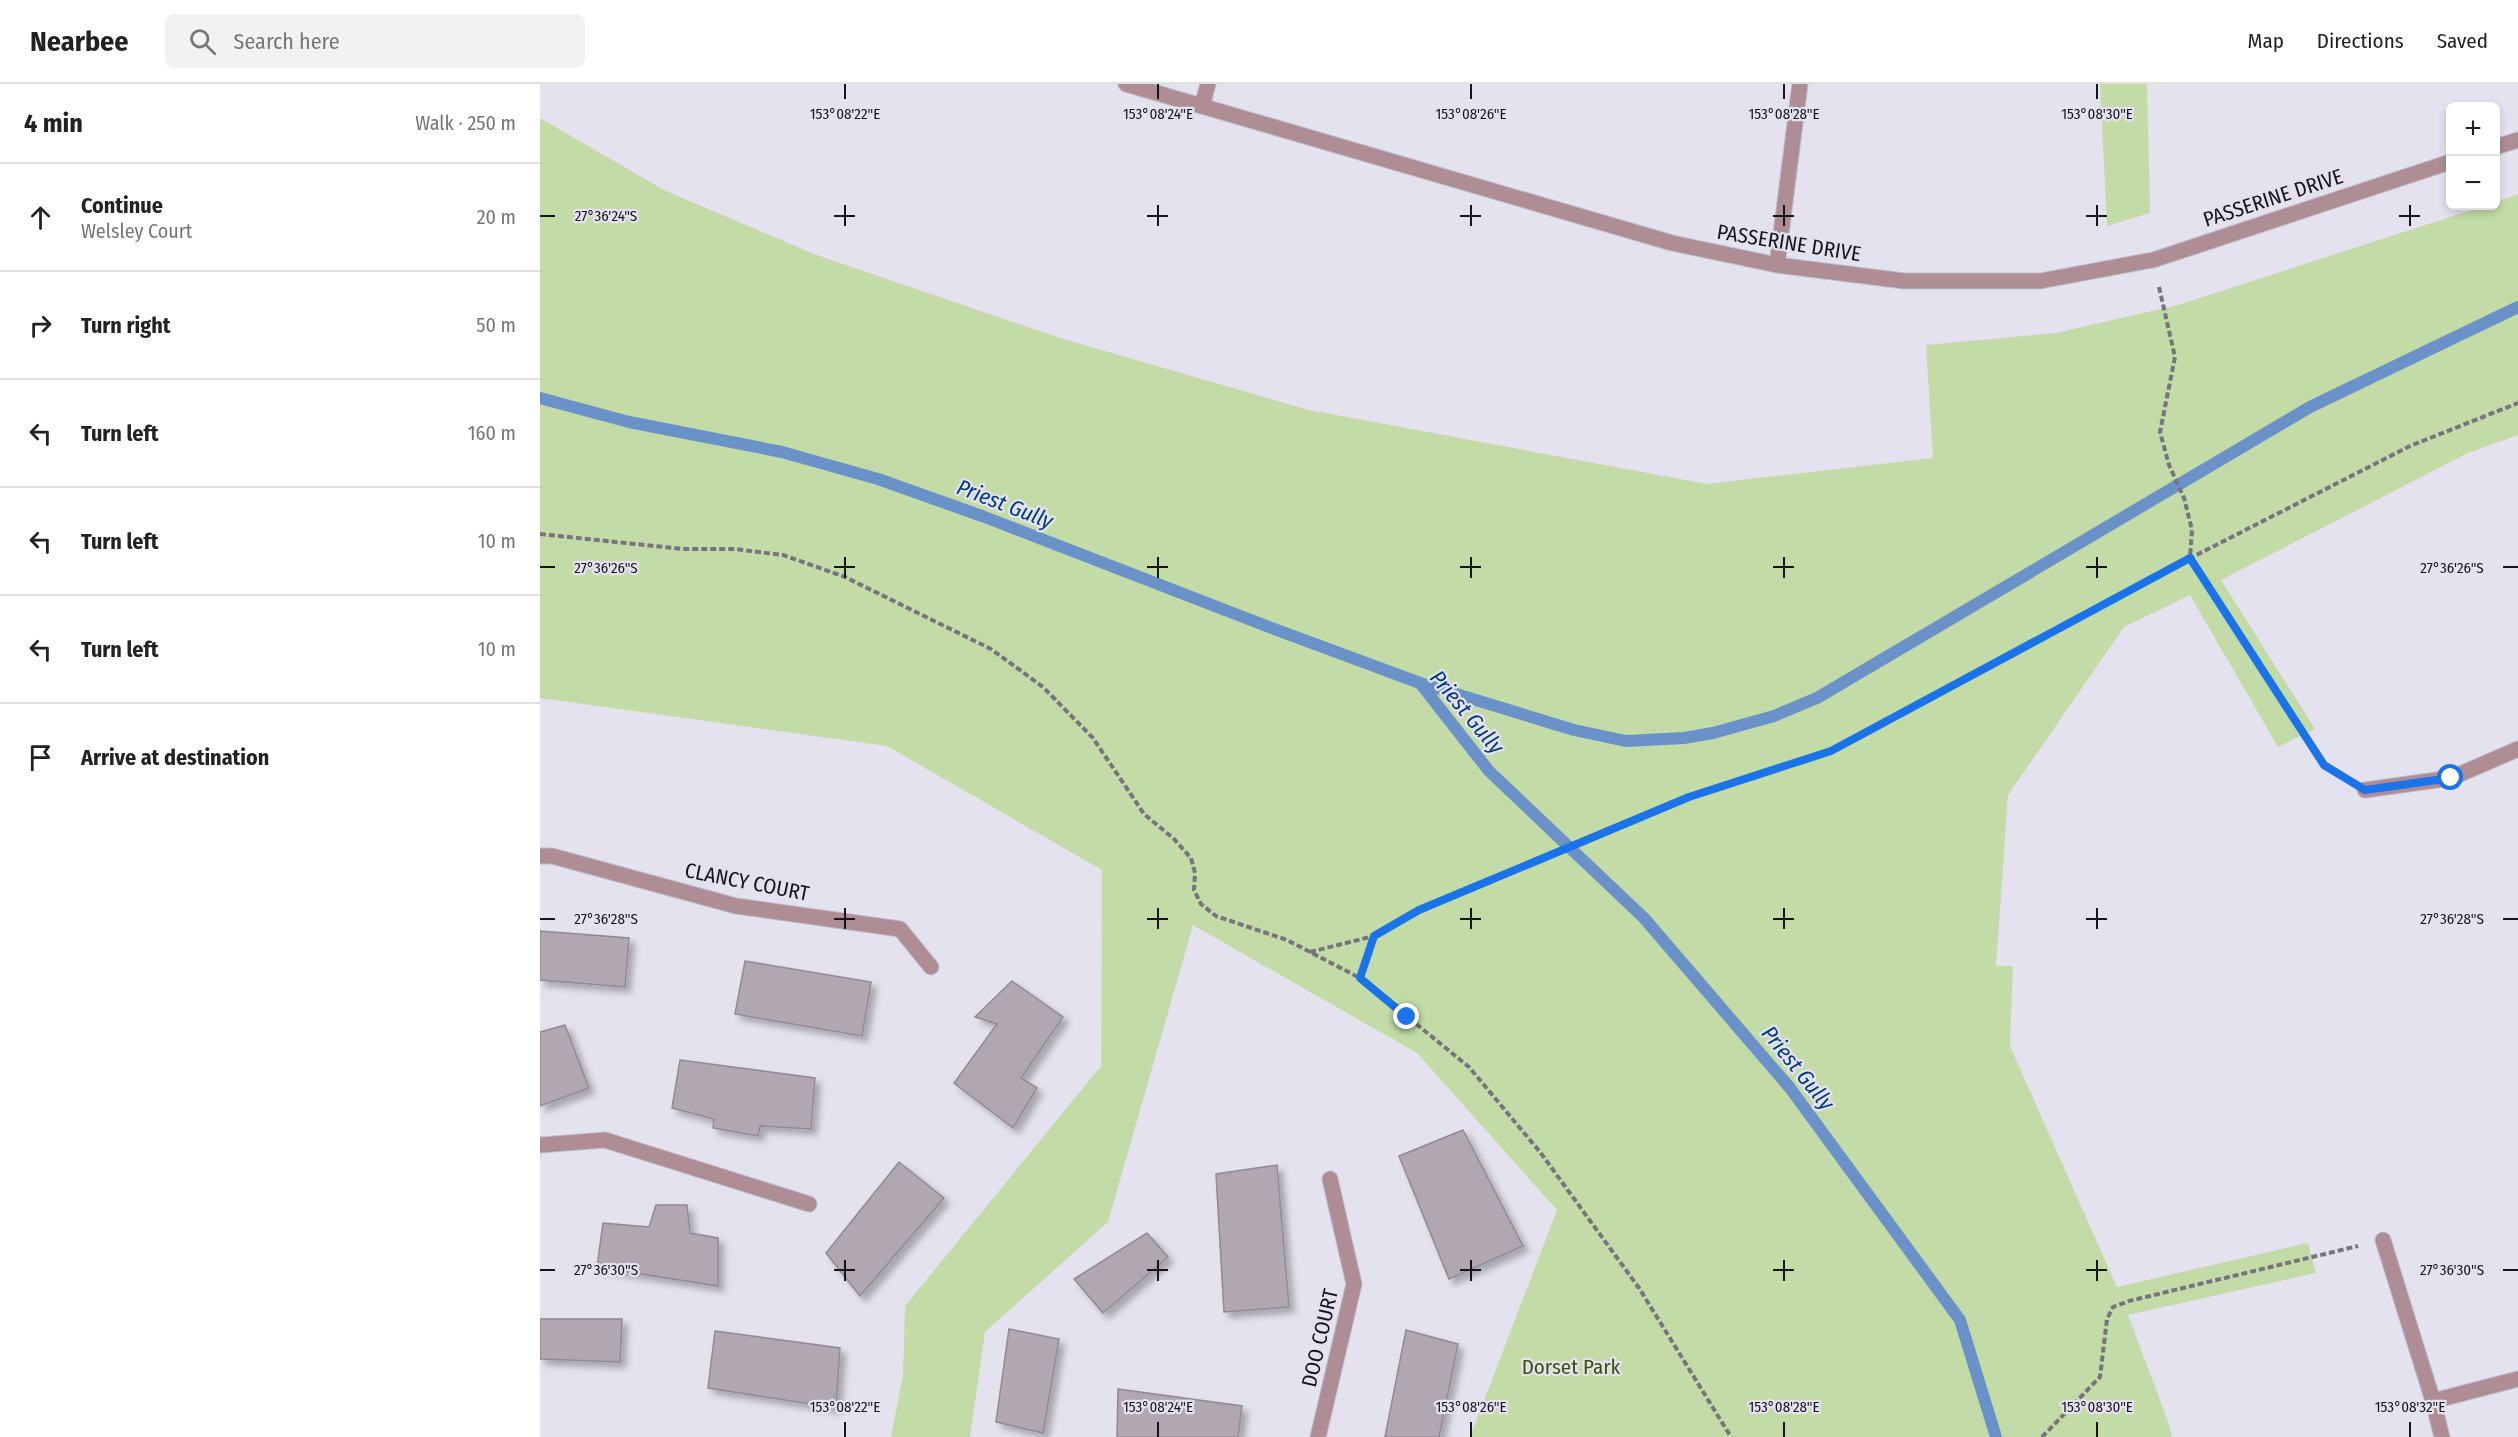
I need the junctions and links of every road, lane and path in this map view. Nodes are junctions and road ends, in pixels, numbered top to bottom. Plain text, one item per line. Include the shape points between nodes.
1 (1126, 84) edge
2 (1208, 84) edge
3 (1800, 84) edge
4 (1202, 106) junction
5 (2518, 140) edge
6 (2500, 146) edge
7 (2446, 164) edge
8 (2153, 260) junction
9 (1776, 266) junction
10 (2518, 403) edge
11 (540, 534) edge
12 (2190, 558) junction
13 (2518, 749) edge
14 (2365, 790) joint
15 (540, 856) edge
16 (1374, 936) junction
17 (1310, 952) junction
18 (931, 967) dead end
19 (1360, 978) junction
20 (540, 1145) edge
21 (1330, 1179) dead end
22 (808, 1204) dead end
23 (2383, 1240) joint
24 (2518, 1378) edge
25 (2433, 1401) junction
26 (1318, 1437) edge
27 (1731, 1437) edge
28 (2042, 1437) edge
29 (2442, 1437) edge

1 - 4 street, PASSERINE DRIVE
2 - 4 street
3 - 9 street
4 - 9 street, PASSERINE DRIVE via 1672,243
5 - 6 street
7 - 8 street, PASSERINE DRIVE
8 - 9 street, PASSERINE DRIVE via 2040,281 1904,281
8 - 12 path via 2175,357 2160,432 2192,531
10 - 12 path via 2410,446
11 - 17 path via 783,555 845,577 991,649 1044,687 1093,738 1144,814 1191,858 1194,890 1201,904 1216,916
12 - 14 path via 2324,765
12 - 16 path via 1831,751 1689,797 1419,910
13 - 14 street via 2451,778
15 - 18 street, CLANCY COURT via 736,906 900,929
16 - 17 path
16 - 19 path
17 - 19 path
19 - 27 path via 1469,1067 1540,1152 1639,1288
20 - 22 street via 605,1140
21 - 26 street, DOO COURT via 1354,1284
23 - 25 street
23 - 28 path via 2114,1307 2107,1319 2100,1377
24 - 25 street
25 - 29 street

